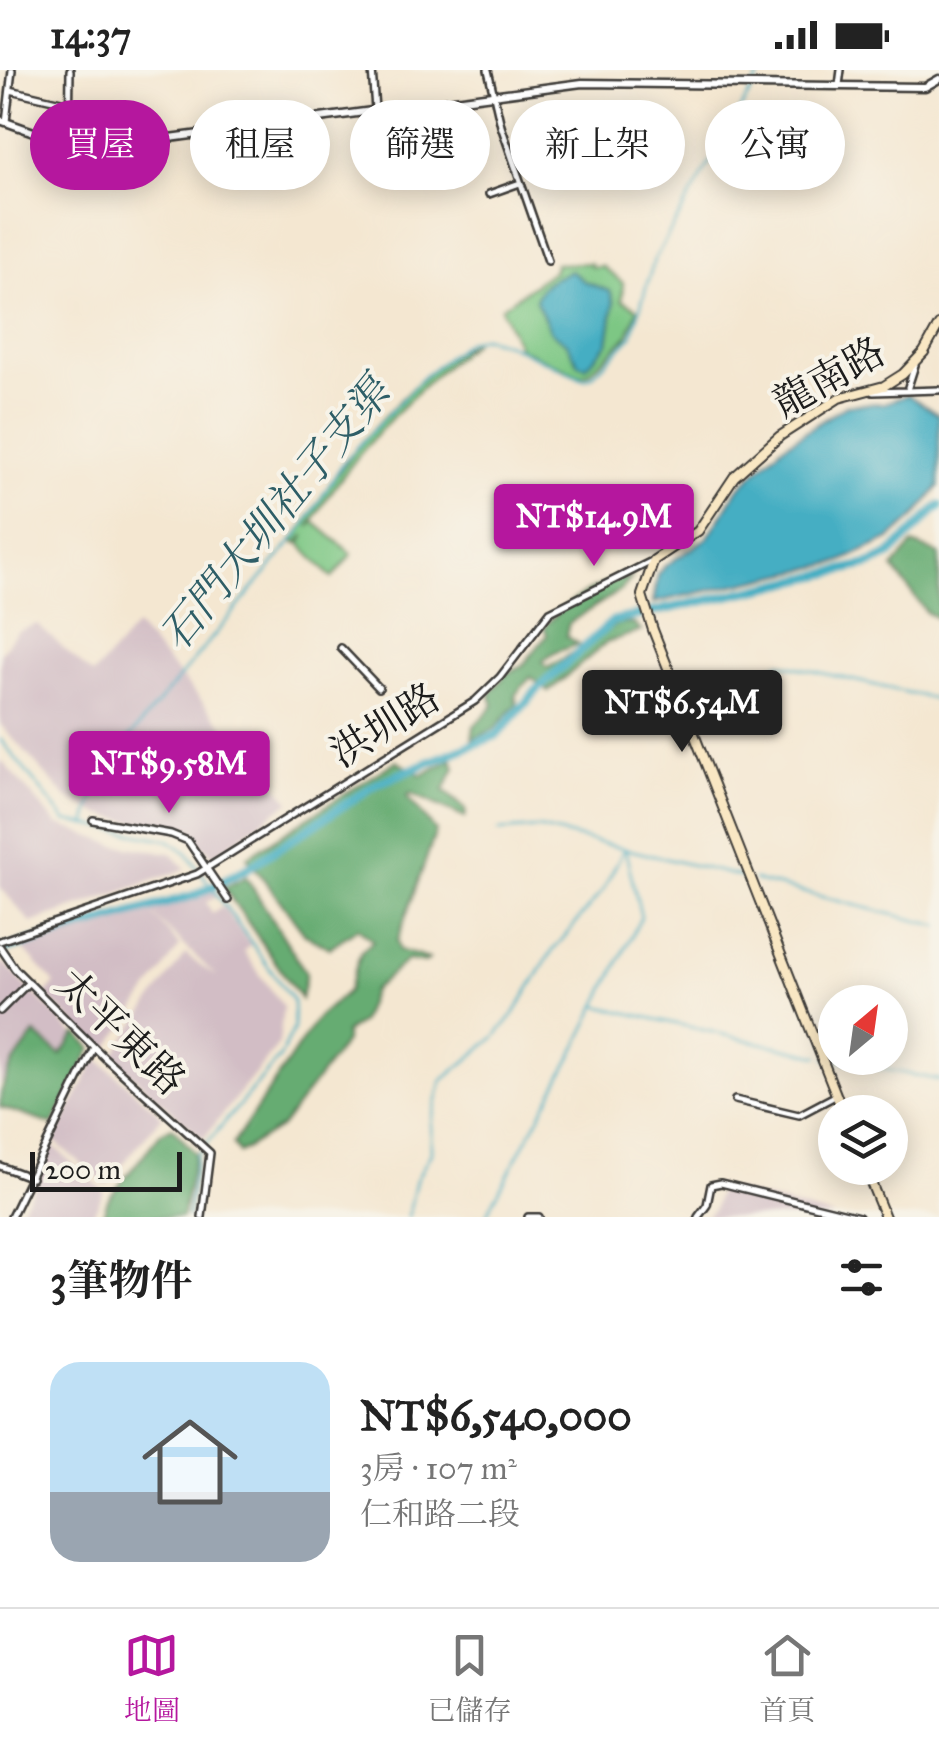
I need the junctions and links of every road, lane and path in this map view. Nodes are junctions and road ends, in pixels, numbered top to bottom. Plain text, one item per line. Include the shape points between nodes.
1 (12, 70) edge
2 (70, 70) edge
3 (372, 70) edge
4 (488, 70) edge
5 (582, 70) edge
6 (841, 70) edge
7 (939, 79) edge
8 (582, 83) junction
9 (839, 85) junction
10 (10, 90) junction
11 (492, 94) junction
12 (53, 100) edge
13 (70, 100) edge
14 (374, 100) edge
15 (445, 100) edge
16 (350, 112) edge
17 (3, 121) edge
18 (30, 129) edge
19 (170, 138) edge
20 (510, 149) edge
21 (510, 187) edge
22 (523, 190) edge
23 (490, 194) dead end
24 (548, 261) dead end
25 (939, 326) edge
26 (916, 362) junction
27 (908, 389) junction
28 (939, 390) edge
29 (863, 392) junction
30 (654, 560) junction
31 (550, 612) joint
32 (341, 648) dead end
33 (379, 688) dead end
34 (93, 820) dead end
35 (204, 872) junction
36 (228, 900) dead end
37 (0, 945) edge
38 (29, 982) junction
39 (0, 1011) edge
40 (94, 1047) junction
41 (836, 1095) edge
42 (735, 1100) dead end
43 (818, 1105) edge
44 (0, 1166) edge
45 (32, 1178) junction
46 (872, 1185) edge
47 (11, 1217) edge
48 (202, 1217) edge
49 (528, 1217) edge
50 (539, 1217) edge
51 (698, 1217) edge
52 (860, 1217) edge
53 (885, 1217) edge

1 - 10 street
2 - 13 street
3 - 14 street
4 - 11 street
5 - 8 street
6 - 9 street
7 - 9 street via 925,87
8 - 9 street
8 - 11 street
10 - 12 street
10 - 17 street
11 - 15 street
11 - 20 street
16 - 19 street
17 - 18 street
21 - 23 street
22 - 24 street
25 - 26 main road, 龍南路
26 - 27 street
26 - 29 main road, 龍南路 via 892,382
27 - 28 street
27 - 29 street
29 - 30 main road, 龍南路 via 826,404 780,436 734,477 698,531
30 - 31 street, 龍南路
30 - 41 main road via 642,595 649,619
31 - 35 street, 洪圳路 via 476,701
32 - 33 street
34 - 35 street via 180,836
35 - 36 street
35 - 37 street, 洪圳路
37 - 38 street, 太平東路
38 - 39 street
38 - 40 street, 太平東路
40 - 45 street
40 - 48 street, 太平東路 via 208,1152
42 - 43 street via 799,1115
44 - 45 street
45 - 47 street
46 - 53 main road
49 - 50 street
51 - 52 street via 712,1185 720,1183

